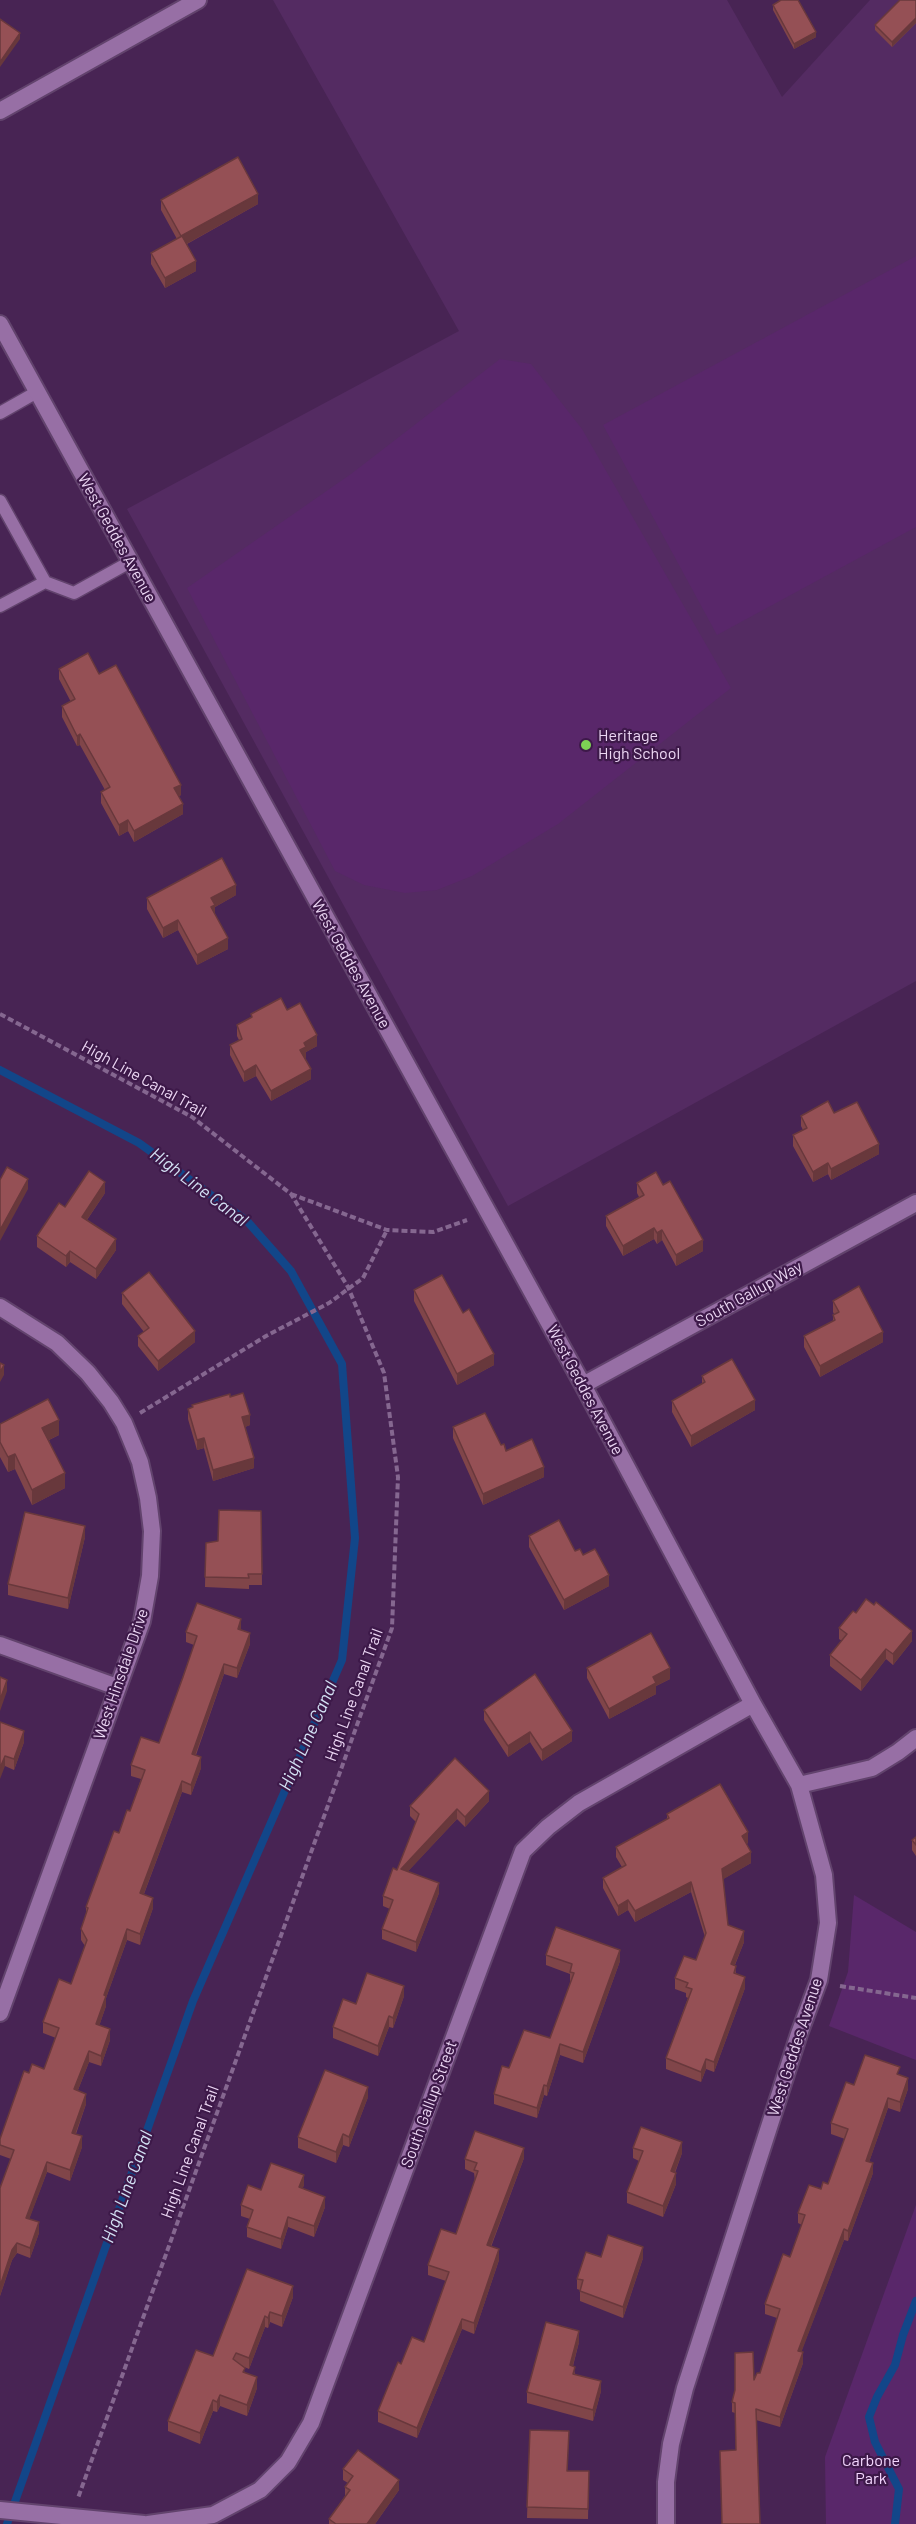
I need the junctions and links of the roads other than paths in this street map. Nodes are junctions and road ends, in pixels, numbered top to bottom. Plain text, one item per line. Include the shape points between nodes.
1 (198, 0) edge
2 (0, 111) edge
3 (0, 324) edge
4 (37, 392) junction
5 (0, 413) edge
6 (0, 501) edge
7 (130, 562) junction
8 (45, 582) junction
9 (0, 606) edge
10 (916, 1203) edge
11 (0, 1307) edge
12 (583, 1385) junction
13 (0, 1645) edge
14 (117, 1687) junction
15 (753, 1704) junction
16 (916, 1738) edge
17 (799, 1785) junction
18 (0, 2013) edge
19 (0, 2510) edge
20 (146, 2524) edge
21 (666, 2524) edge

1 - 2 street
3 - 4 street, West Geddes Avenue
4 - 5 lane
4 - 7 street, West Geddes Avenue
6 - 8 lane
7 - 8 lane via 74,593
7 - 12 street, West Geddes Avenue
8 - 9 lane
10 - 12 street, South Gallup Way
11 - 14 street, West Hinsdale Drive via 57,1343 88,1373 124,1423 140,1462 152,1531 150,1576 142,1621
12 - 15 street, West Geddes Avenue
13 - 14 street
14 - 18 street, West Hinsdale Drive
15 - 17 street, West Geddes Avenue
15 - 20 street, South Gallup Street via 579,1803 523,1851 311,2423 288,2462 260,2490 213,2515
16 - 17 street via 872,1768
17 - 21 street, West Geddes Avenue via 824,1875 828,1923 819,1980 685,2388 671,2444
19 - 20 street, South Gallup Street

